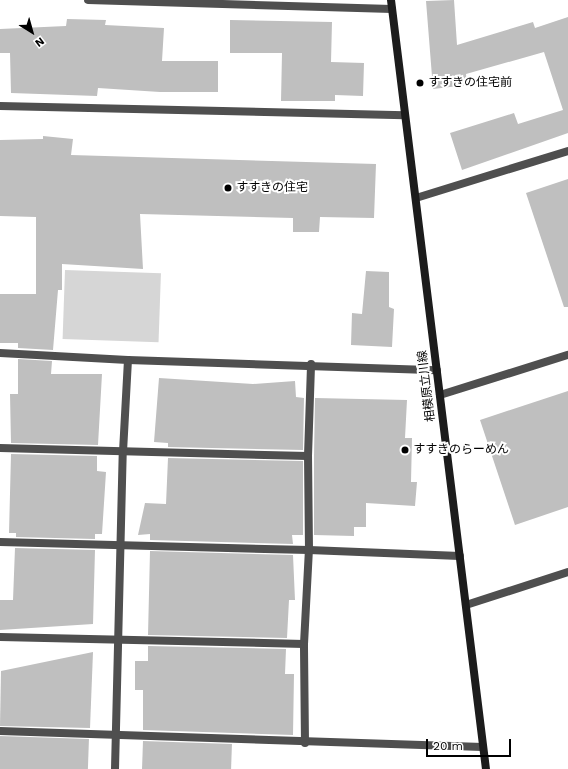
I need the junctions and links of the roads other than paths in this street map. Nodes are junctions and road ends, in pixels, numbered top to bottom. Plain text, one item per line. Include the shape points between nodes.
1 (88, 0) edge
2 (391, 0) edge
3 (392, 9) junction
4 (0, 106) edge
5 (405, 115) junction
6 (568, 151) edge
7 (416, 198) junction
8 (0, 353) edge
9 (568, 355) edge
10 (128, 360) junction
11 (311, 364) junction
12 (437, 370) junction
13 (440, 395) junction
14 (0, 448) edge
15 (123, 452) junction
16 (308, 456) junction
17 (0, 542) edge
18 (121, 546) junction
19 (309, 550) junction
20 (460, 556) junction
21 (568, 572) edge
22 (466, 605) junction
23 (0, 637) edge
24 (119, 641) junction
25 (304, 644) junction
26 (0, 731) edge
27 (116, 734) junction
28 (306, 743) junction
29 (484, 747) junction
30 (115, 769) edge
31 (486, 769) edge

1 - 3 street
2 - 3 main road, 相模原立川線
3 - 5 main road, 相模原立川線
4 - 5 street
5 - 7 main road, 相模原立川線
6 - 7 street
7 - 12 main road, 相模原立川線
8 - 10 street
9 - 13 street
10 - 11 street
10 - 15 street
11 - 12 street
11 - 16 street
12 - 13 main road, 相模原立川線
13 - 20 main road, 相模原立川線
14 - 15 street
15 - 16 street
15 - 18 street
16 - 19 street
17 - 18 street
18 - 19 street
18 - 24 street
19 - 20 street
19 - 25 street
20 - 22 main road, 相模原立川線
21 - 22 street
22 - 29 main road, 相模原立川線
23 - 24 street
24 - 25 street
24 - 27 street
25 - 28 street
26 - 27 street
27 - 28 street
27 - 30 street
28 - 29 street
29 - 31 main road, 相模原立川線

